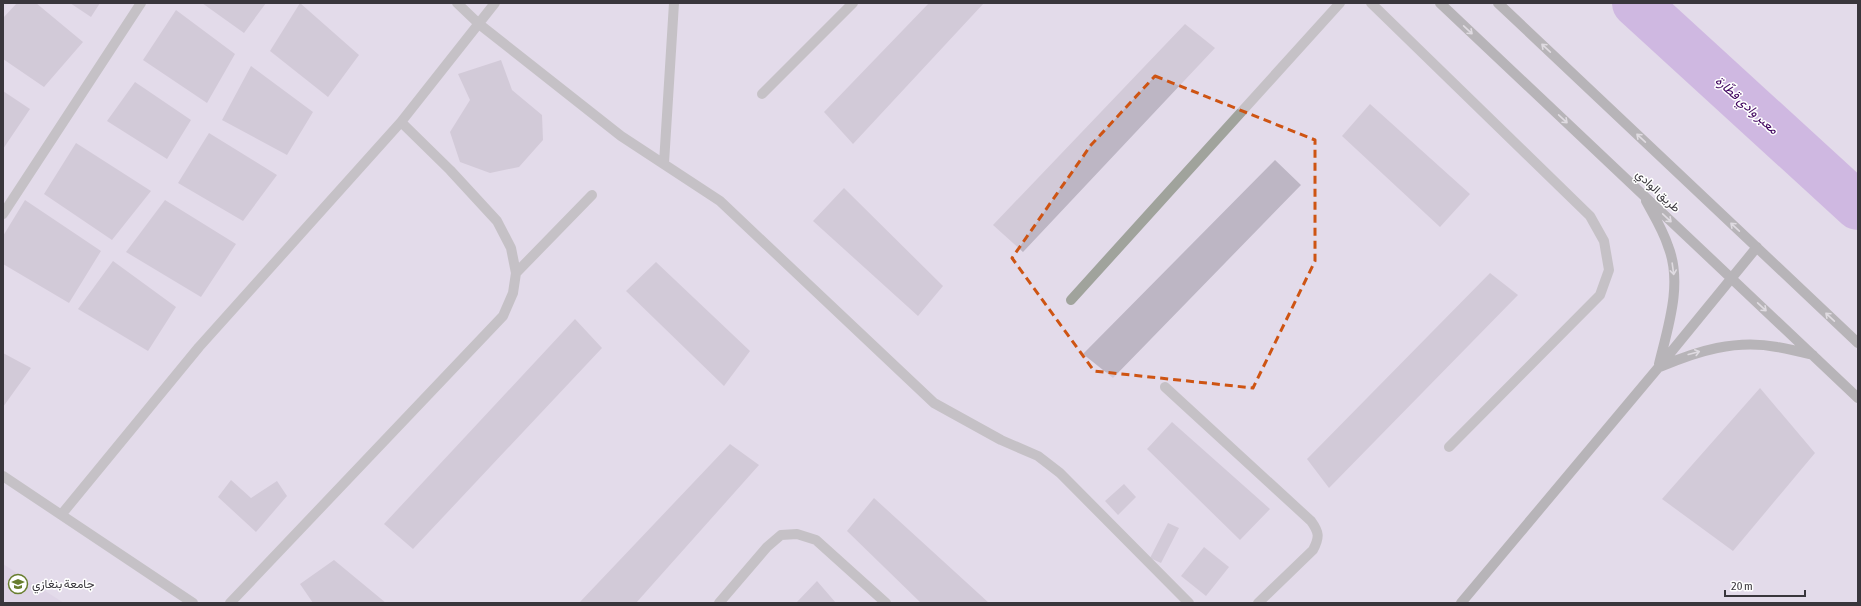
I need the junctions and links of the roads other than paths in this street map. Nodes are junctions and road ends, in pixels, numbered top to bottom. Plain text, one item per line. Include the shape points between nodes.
1 (141, 3) edge
2 (457, 3) edge
3 (495, 3) edge
4 (674, 3) edge
5 (853, 3) edge
6 (1340, 3) edge
7 (1371, 3) edge
8 (1440, 3) edge
9 (1498, 3) edge
10 (479, 24) junction
11 (762, 94) dead end
12 (400, 122) junction
13 (664, 163) junction
14 (1643, 194) junction
15 (592, 195) dead end
16 (3, 214) edge
17 (1757, 247) junction
18 (516, 272) junction
19 (1731, 278) junction
20 (1071, 300) dead end
21 (1858, 343) edge
22 (1813, 355) junction
23 (1658, 368) junction
24 (1165, 387) dead end
25 (1858, 398) edge
26 (1449, 447) dead end
27 (3, 476) edge
28 (61, 515) junction
29 (193, 603) edge
30 (230, 603) edge
31 (719, 603) edge
32 (886, 603) edge
33 (1189, 603) edge
34 (1258, 603) edge
35 (1461, 603) edge

1 - 16 street
2 - 10 street
3 - 10 street
4 - 13 street
5 - 11 street
6 - 20 street
7 - 26 street via 1590,216 1604,241 1609,270 1600,295
8 -> 14 main road, طريق الوادي
17 -> 9 main road
10 - 12 street
10 - 13 street via 622,136
12 - 18 street via 450,170 497,221 511,248
12 - 28 street via 199,346
13 - 33 street via 720,201 934,403 1001,440 1038,456 1060,473
14 -> 19 main road, طريق الوادي
14 -> 23 main road via 1669,247 1674,273 1673,303
15 - 18 street
17 - 19 main road
21 -> 17 main road
18 - 30 street via 513,293 503,316
19 -> 22 main road, طريق الوادي
19 - 23 main road
23 -> 22 main road via 1687,355 1716,347 1776,346
22 - 25 main road, طريق الوادي
23 - 35 main road
24 - 34 street via 1318,530 1319,539 1313,550
27 - 28 street
28 - 29 street
31 - 32 street via 767,546 781,535 797,534 816,540

